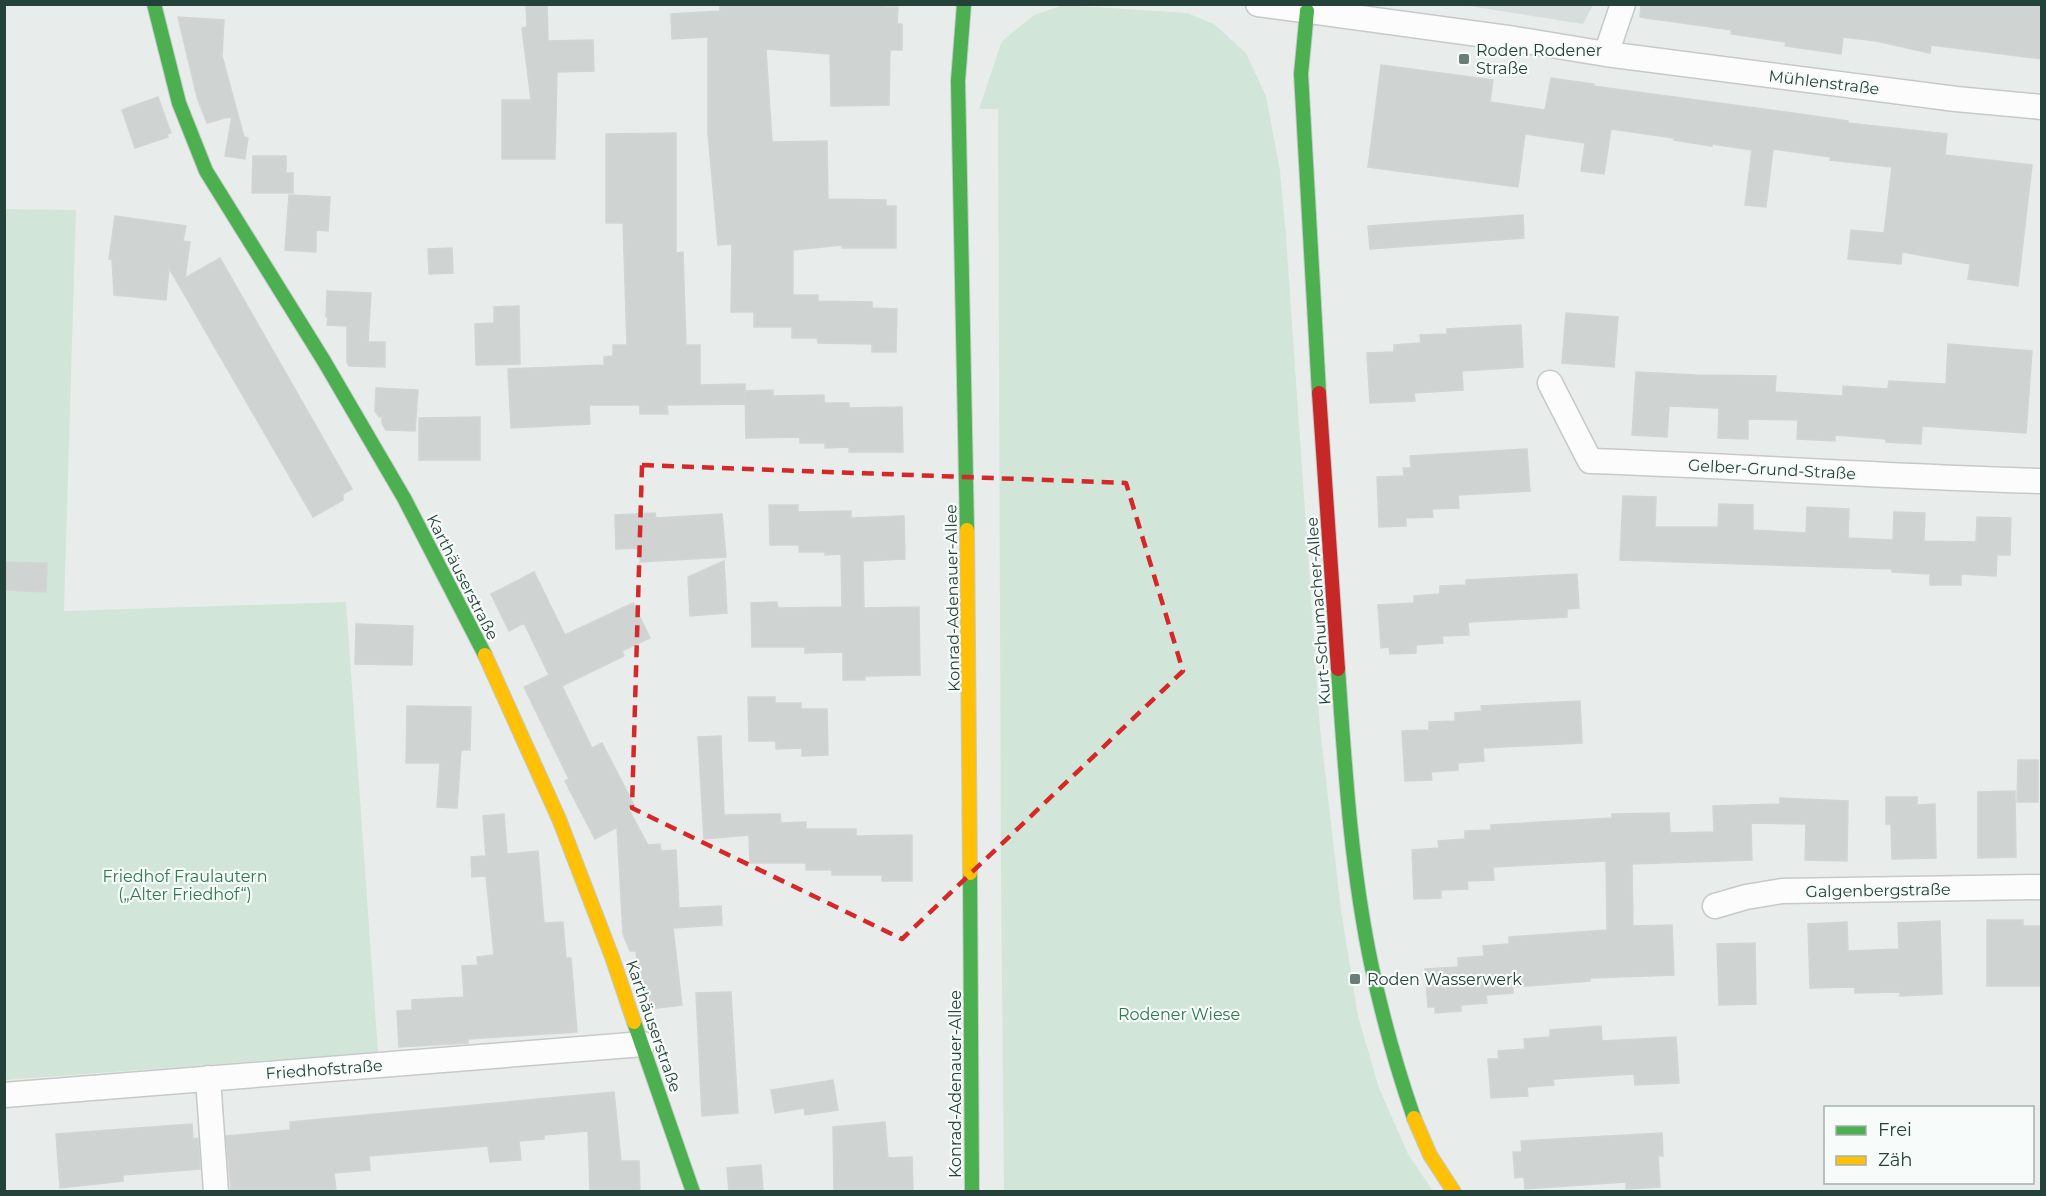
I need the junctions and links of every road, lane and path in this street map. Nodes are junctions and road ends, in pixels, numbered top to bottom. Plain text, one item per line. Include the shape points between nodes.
1 (154, 4) edge
2 (964, 4) edge
3 (1258, 4) edge
4 (1623, 4) edge
5 (1307, 11) junction
6 (1606, 54) junction
7 (2042, 107) edge
8 (1550, 383) dead end
9 (2042, 481) edge
10 (2042, 887) edge
11 (1715, 906) dead end
12 (643, 1044) junction
13 (208, 1078) junction
14 (4, 1095) edge
15 (216, 1191) edge
16 (693, 1191) edge
17 (972, 1191) edge
18 (1454, 1191) edge

1 - 12 street, Karthäuserstraße via 179,103 206,171 404,498 475,634 559,819
2 - 17 street, Konrad-Adenauer-Allee via 958,81 967,482
3 - 5 street, Mühlenstraße
4 - 6 street
5 - 6 street, Mühlenstraße
5 - 18 street, Kurt-Schumacher-Allee via 1301,74 1303,130 1330,558 1361,916 1390,1046 1430,1155
6 - 7 street, Mühlenstraße
8 - 9 street, Gelber-Grund-Straße via 1590,462
10 - 11 street, Galgenbergstraße via 1782,891
12 - 13 street, Friedhofstraße
12 - 16 street, Karthäuserstraße
13 - 14 street, Friedhofstraße
13 - 15 street

